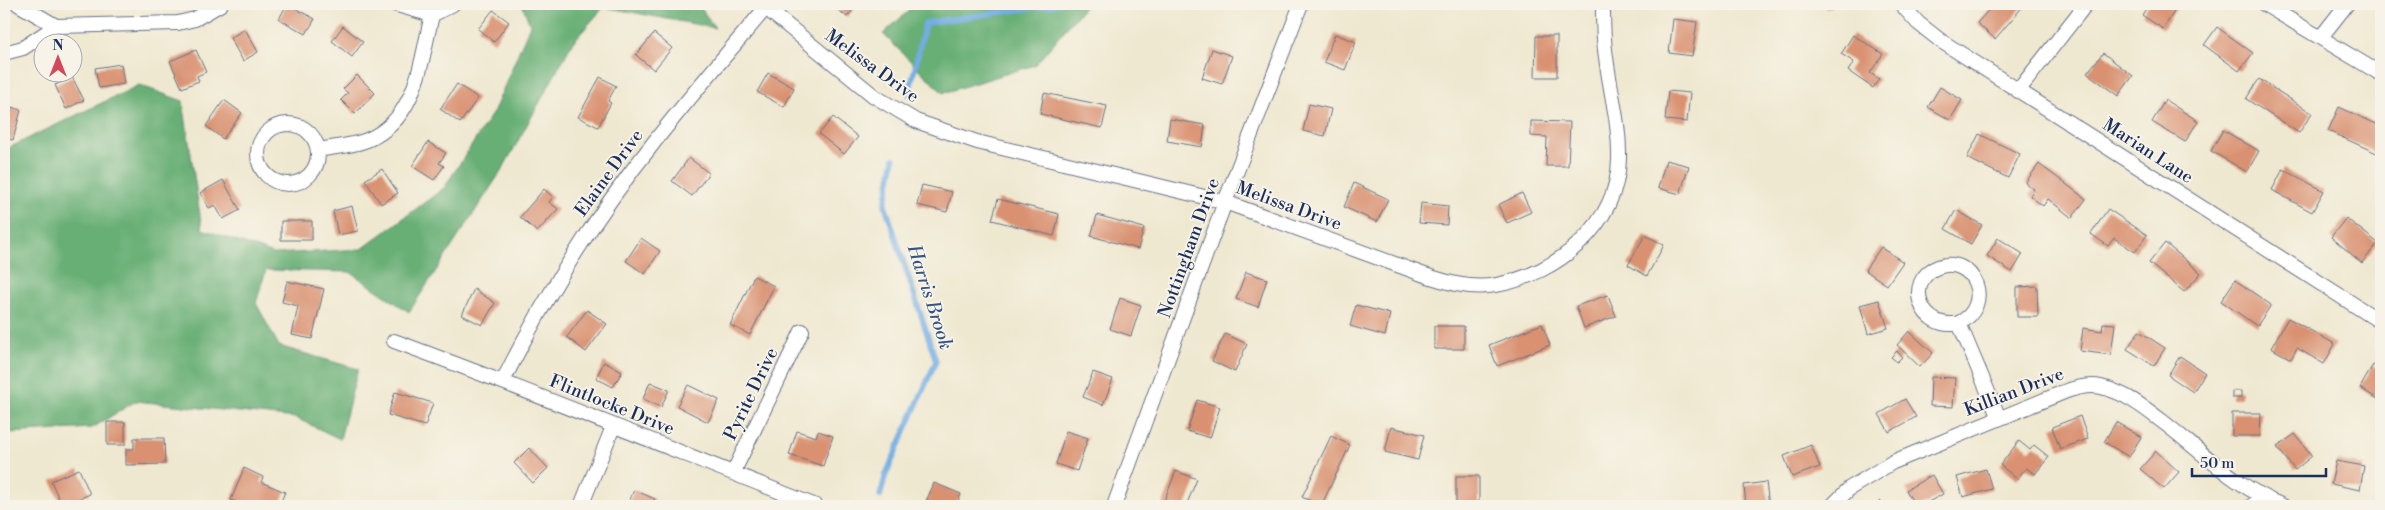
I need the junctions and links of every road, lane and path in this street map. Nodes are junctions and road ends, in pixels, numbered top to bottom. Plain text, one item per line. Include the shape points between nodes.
1 (18, 4) edge
2 (222, 4) edge
3 (394, 4) edge
4 (453, 4) edge
5 (1301, 4) edge
6 (1603, 4) edge
7 (1901, 4) edge
8 (2086, 4) edge
9 (2264, 4) edge
10 (2347, 4) edge
11 (765, 5) edge
12 (432, 15) junction
13 (56, 26) junction
14 (2321, 38) junction
15 (4, 53) edge
16 (2381, 74) edge
17 (2018, 91) junction
18 (318, 150) junction
19 (1225, 202) junction
20 (2381, 322) edge
21 (1959, 323) junction
22 (802, 331) dead end
23 (394, 341) dead end
24 (503, 381) junction
25 (1999, 418) junction
26 (613, 427) junction
27 (733, 473) junction
28 (2264, 498) junction
29 (581, 506) edge
30 (816, 506) edge
31 (1114, 506) edge
32 (1832, 506) edge
33 (2250, 506) edge
34 (2283, 506) edge

1 - 13 street
2 - 13 street via 178,24
3 - 12 street
4 - 12 street
5 - 19 street, Nottingham Drive
6 - 19 street, Melissa Drive via 1606,56 1619,138 1620,161 1616,181 1609,200 1582,242 1546,268 1495,286 1448,283
7 - 17 street, Marian Lane via 1918,24
8 - 17 street
9 - 14 street
10 - 14 street
11 - 19 street, Melissa Drive via 874,96 916,121 977,142
11 - 24 street, Elaine Drive via 617,193 537,314
12 - 18 street via 419,73 406,106 396,120 383,132 368,139
13 - 15 street via 23,48
14 - 16 street
17 - 20 street, Marian Lane
18 - 18 street via 313,171 296,183 279,182 269,177 259,158 264,136 273,128 284,125 296,125 306,130 314,138
19 - 31 street, Nottingham Drive
21 - 21 street via 1970,316 1976,306 1978,293 1975,281 1956,266 1937,268 1922,281 1919,293 1921,306 1928,317 1940,324
21 - 25 street
22 - 27 street, Pyrite Drive
23 - 24 street, Flintlocke Drive
24 - 26 street, Flintlocke Drive
25 - 28 street, Killian Drive via 2077,388 2100,386 2141,404
25 - 32 street, Killian Drive via 1893,462 1850,488
26 - 27 street, Flintlocke Drive
26 - 29 street
27 - 30 street, Flintlocke Drive
28 - 33 street
28 - 34 street, Killian Drive

